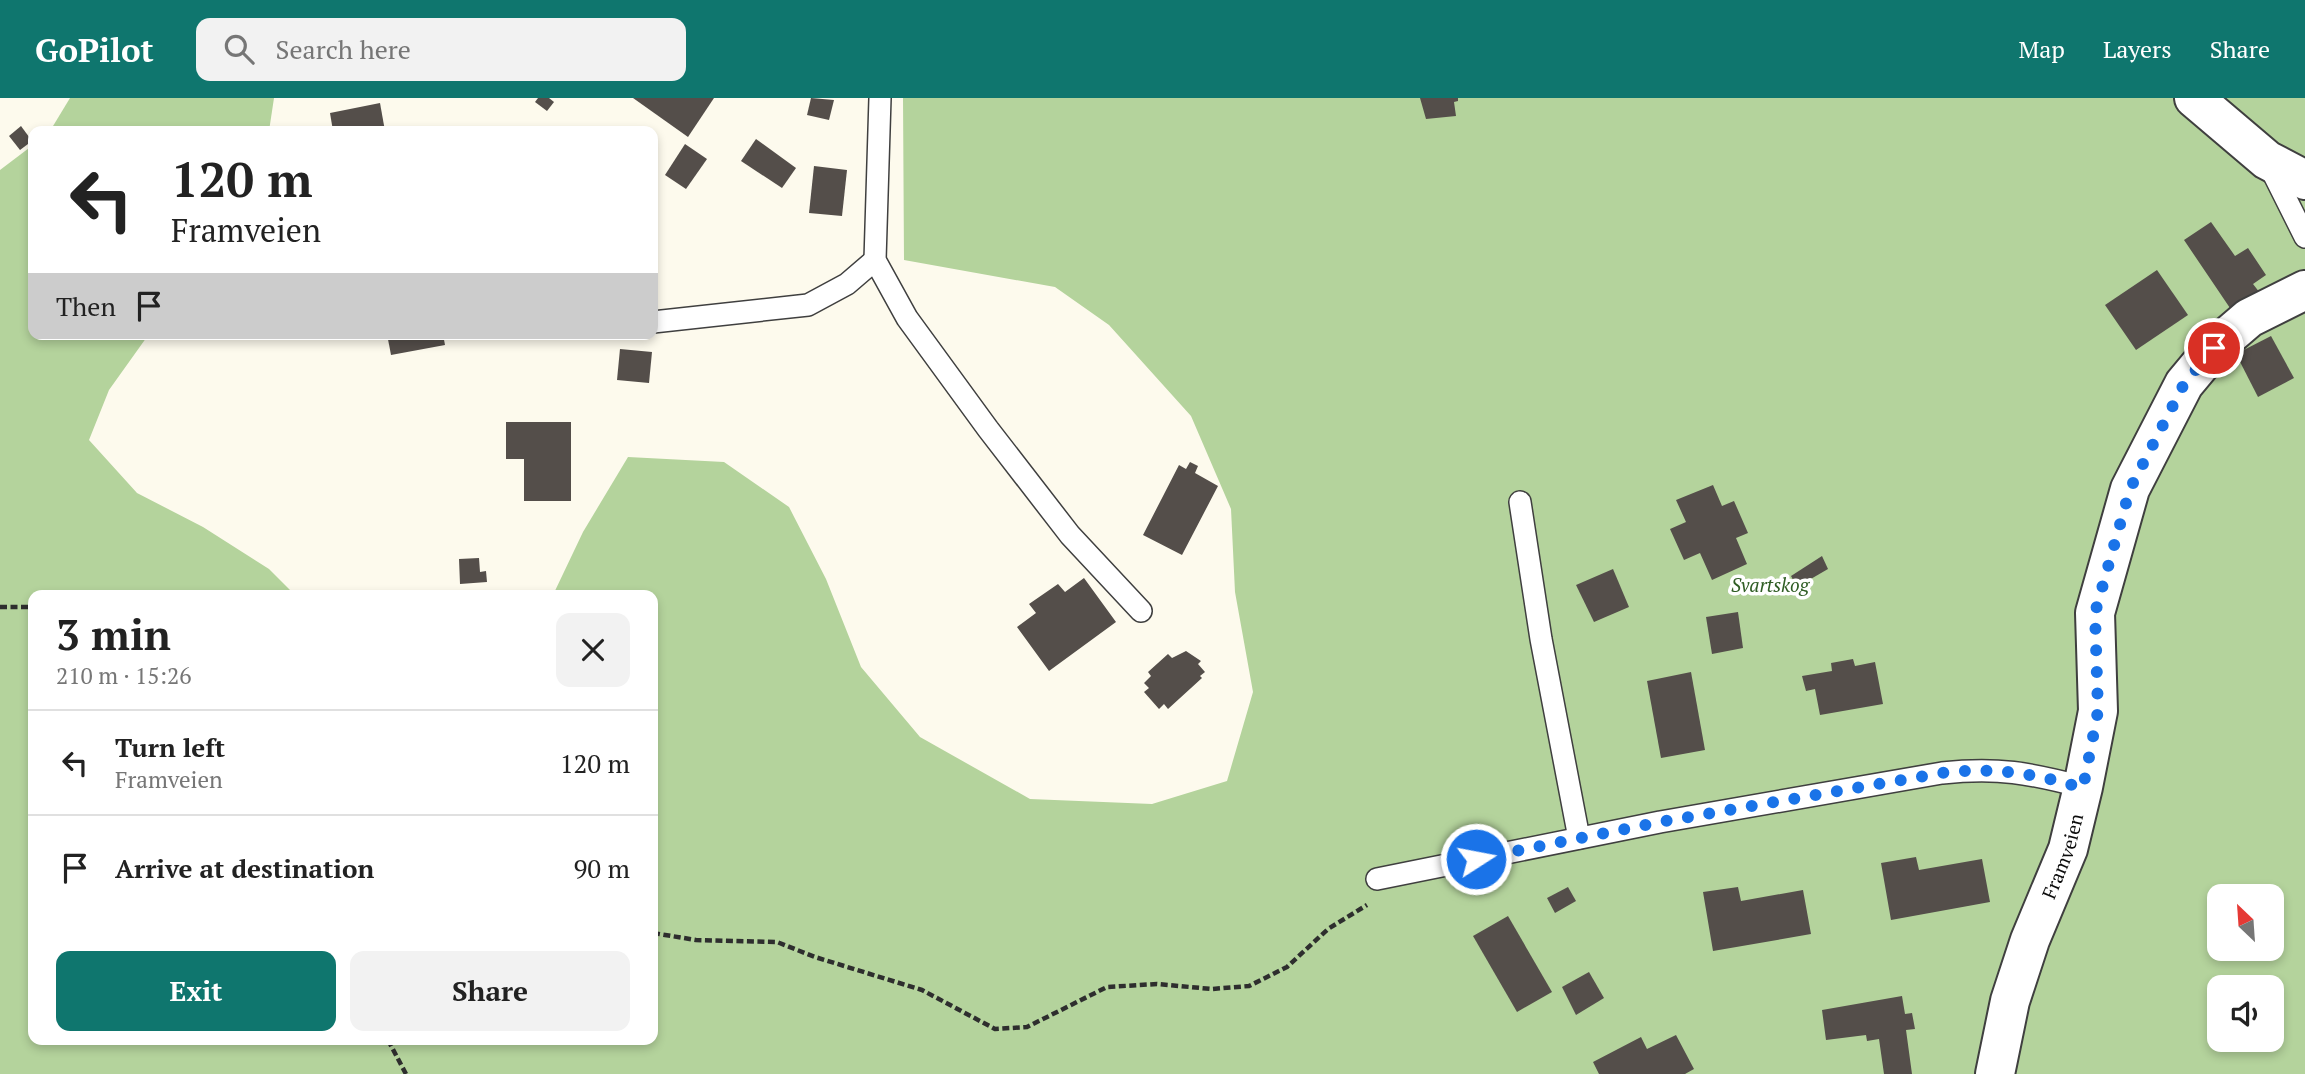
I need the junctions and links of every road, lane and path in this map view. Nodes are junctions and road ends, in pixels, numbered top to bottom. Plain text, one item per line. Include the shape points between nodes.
1 (880, 98) edge
2 (2194, 98) edge
3 (2267, 160) junction
4 (2305, 180) edge
5 (2305, 237) edge
6 (875, 260) junction
7 (2305, 290) edge
8 (658, 321) edge
9 (1520, 502) dead end
10 (0, 607) edge
11 (28, 607) edge
12 (1141, 611) dead end
13 (2083, 788) junction
14 (1579, 838) junction
15 (1377, 879) dead end
16 (1371, 903) dead end
17 (658, 934) edge
18 (391, 1045) edge
19 (406, 1074) edge
20 (1995, 1074) edge

1 - 6 lane
2 - 3 street
3 - 4 street
3 - 5 lane
6 - 8 lane via 847,285 808,305
6 - 12 lane via 907,318 979,418 1070,534
7 - 13 street, Framveien via 2249,317 2214,348 2184,384 2130,489 2095,613 2098,711
9 - 14 lane
10 - 11 path
13 - 14 lane via 2028,772 1964,771
13 - 20 street, Framveien via 2068,849 2010,1001
14 - 15 lane
16 - 17 path via 1328,929 1287,967 1249,986 1107,987 1027,1027 995,1029 922,990 777,942 696,940
18 - 19 path

